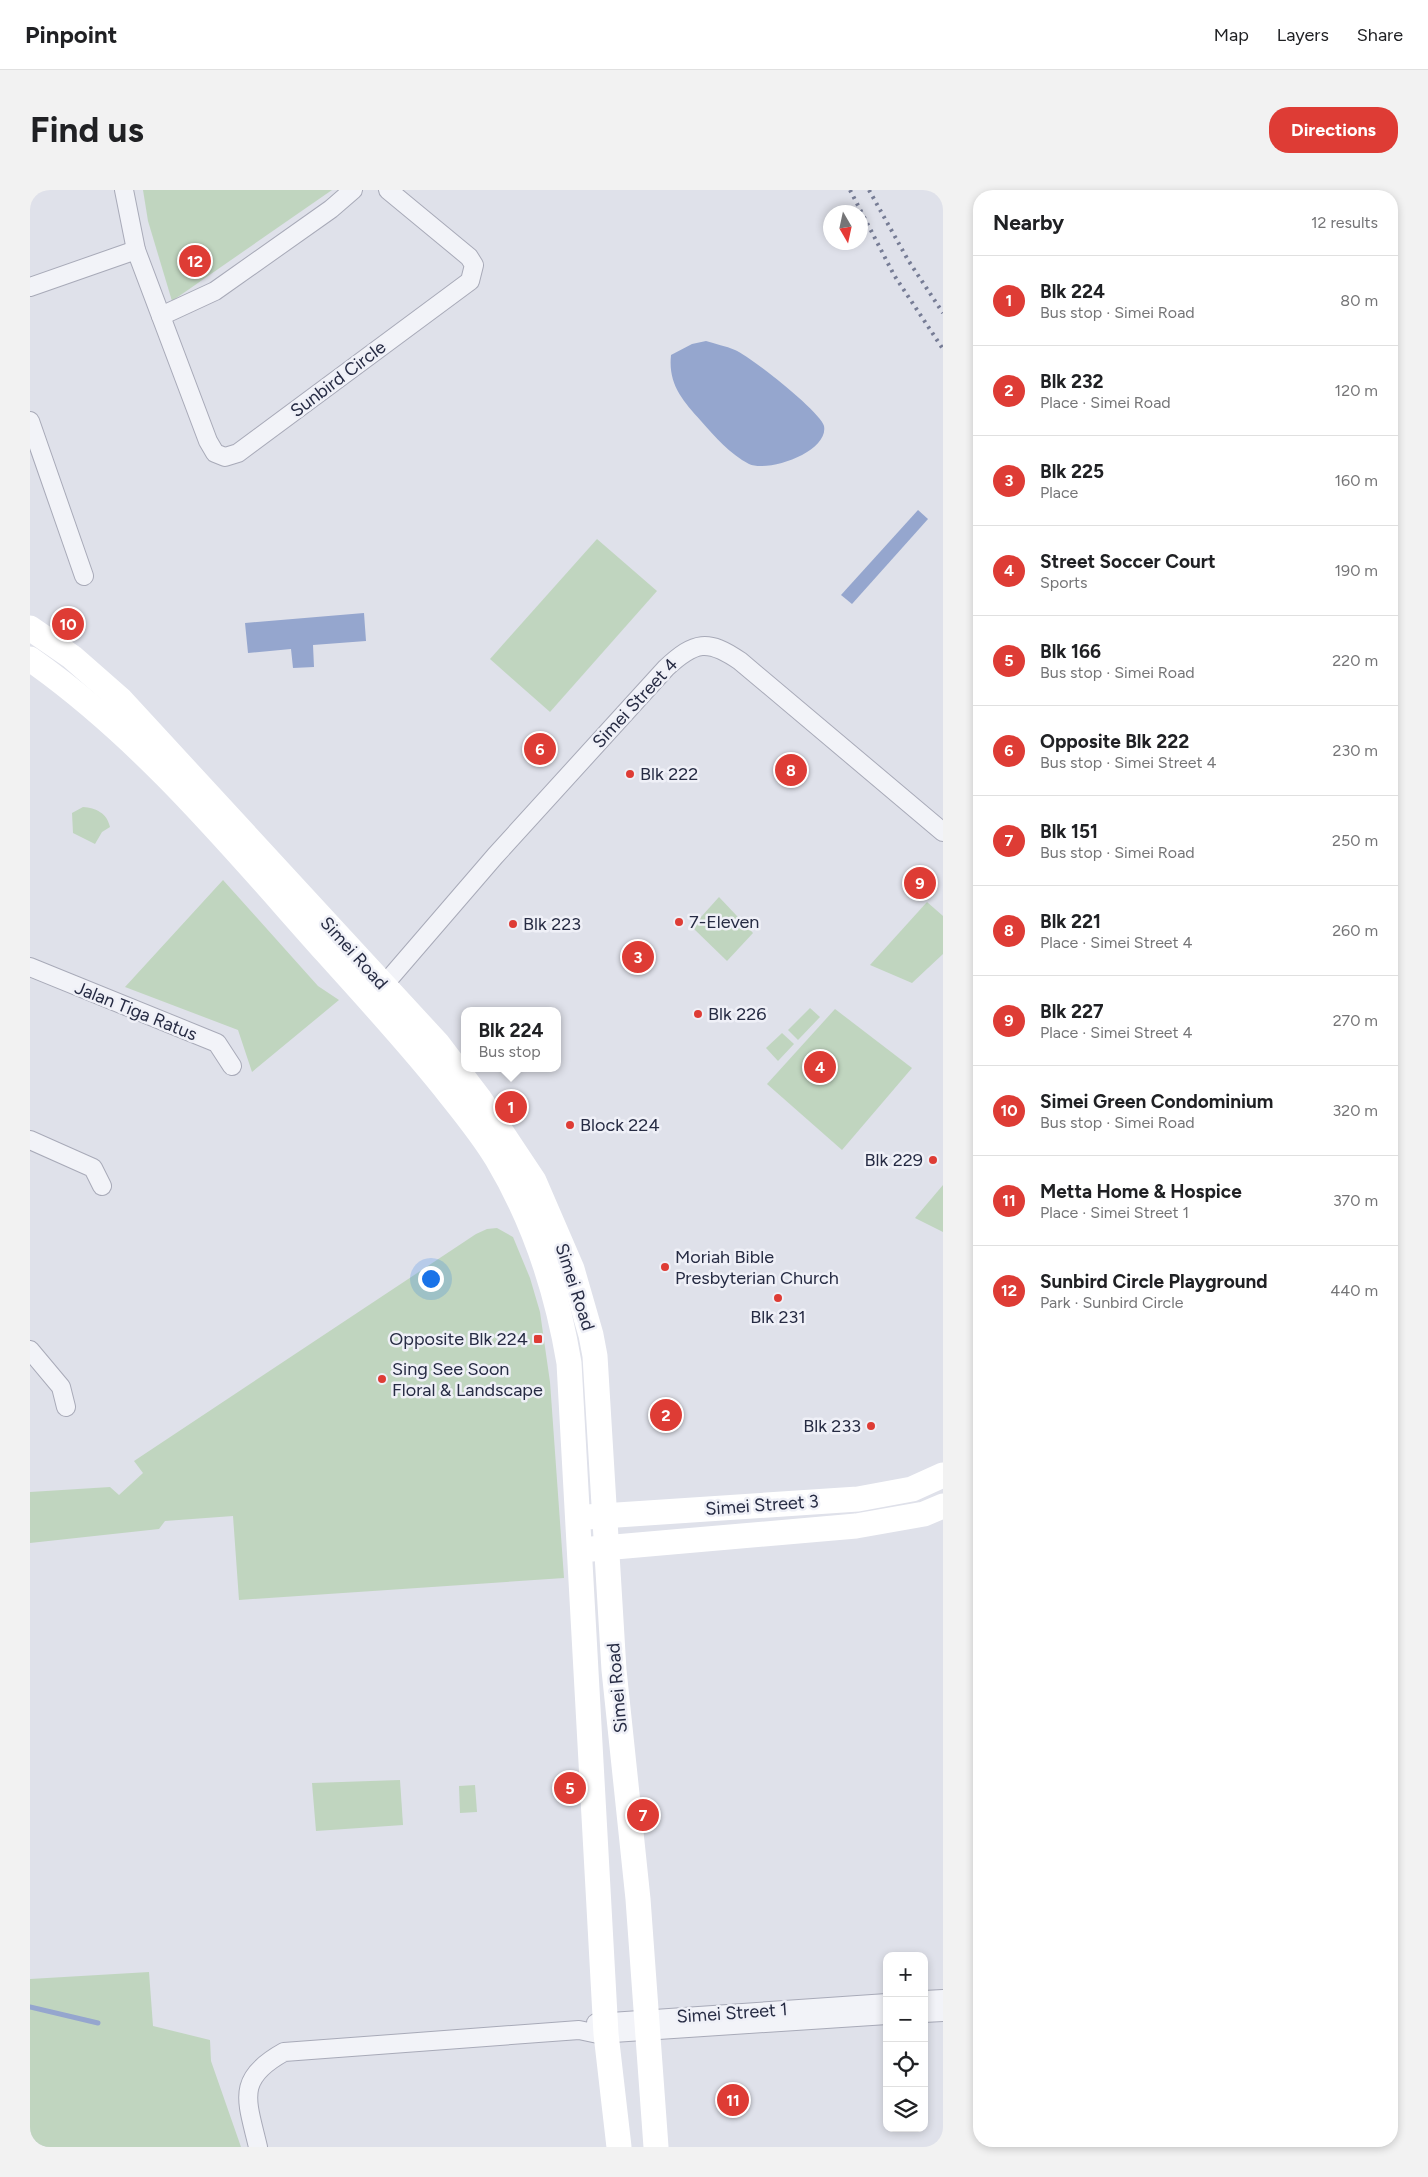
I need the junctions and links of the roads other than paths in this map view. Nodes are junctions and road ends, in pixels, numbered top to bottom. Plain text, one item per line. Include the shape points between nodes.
1 (124, 190) edge
2 (353, 190) edge
3 (388, 190) edge
4 (136, 250) junction
5 (30, 287) edge
6 (161, 316) junction
7 (30, 421) edge
8 (84, 576) dead end
9 (30, 628) edge
10 (30, 659) edge
11 (943, 832) edge
12 (30, 967) edge
13 (377, 993) junction
14 (232, 1066) dead end
15 (30, 1140) edge
16 (102, 1186) dead end
17 (30, 1350) edge
18 (594, 1356) junction
19 (569, 1363) junction
20 (66, 1407) dead end
21 (943, 1475) edge
22 (943, 1506) edge
23 (605, 1516) junction
24 (577, 1518) junction
25 (607, 1547) junction
26 (579, 1551) junction
27 (943, 1999) edge
28 (928, 2000) edge
29 (883, 2003) edge
30 (943, 2012) edge
31 (928, 2013) edge
32 (883, 2016) edge
33 (647, 2024) junction
34 (606, 2028) junction
35 (258, 2147) edge
36 (619, 2147) edge
37 (656, 2147) edge

1 - 4 street, Sunbird Circle
2 - 6 street via 215,291
3 - 6 street, Sunbird Circle via 469,257 474,266 470,281 238,453 225,457 215,453 208,441
4 - 5 street
4 - 6 street, Sunbird Circle
7 - 8 street
9 - 13 main road, Simei Road via 72,657 122,700
10 - 13 main road, Simei Road via 104,716
11 - 13 street, Simei Street 4 via 740,661 721,648 703,645 683,652 666,668
12 - 14 street, Jalan Tiga Ratus via 217,1043
13 - 18 main road, Simei Road via 444,1052 534,1181 572,1269
13 - 19 main road, Simei Road via 423,1061 496,1157 529,1224 550,1278
15 - 16 street via 93,1168
17 - 20 street via 61,1387
18 - 19 main road via 590,1364 580,1369
18 - 23 main road, Simei Road
19 - 24 main road, Simei Road
21 - 23 main road, Simei Street 3 via 912,1489 858,1499
22 - 25 main road, Simei Street 3 via 924,1514 856,1526
23 - 24 main road, Simei Street 3
23 - 25 main road, Simei Road
24 - 26 main road, Simei Road
25 - 26 main road, Simei Street 3
25 - 33 main road, Simei Road via 614,1670 638,1899
26 - 34 main road, Simei Road
27 - 28 street
29 - 33 street, Simei Street 1
30 - 31 street
32 - 33 street, Simei Street 1
33 - 34 street, Simei Street 1
33 - 37 main road, Simei Road
34 - 35 street, Simei Street 1 via 284,2052 265,2062 249,2086 246,2100
34 - 36 main road, Simei Road

